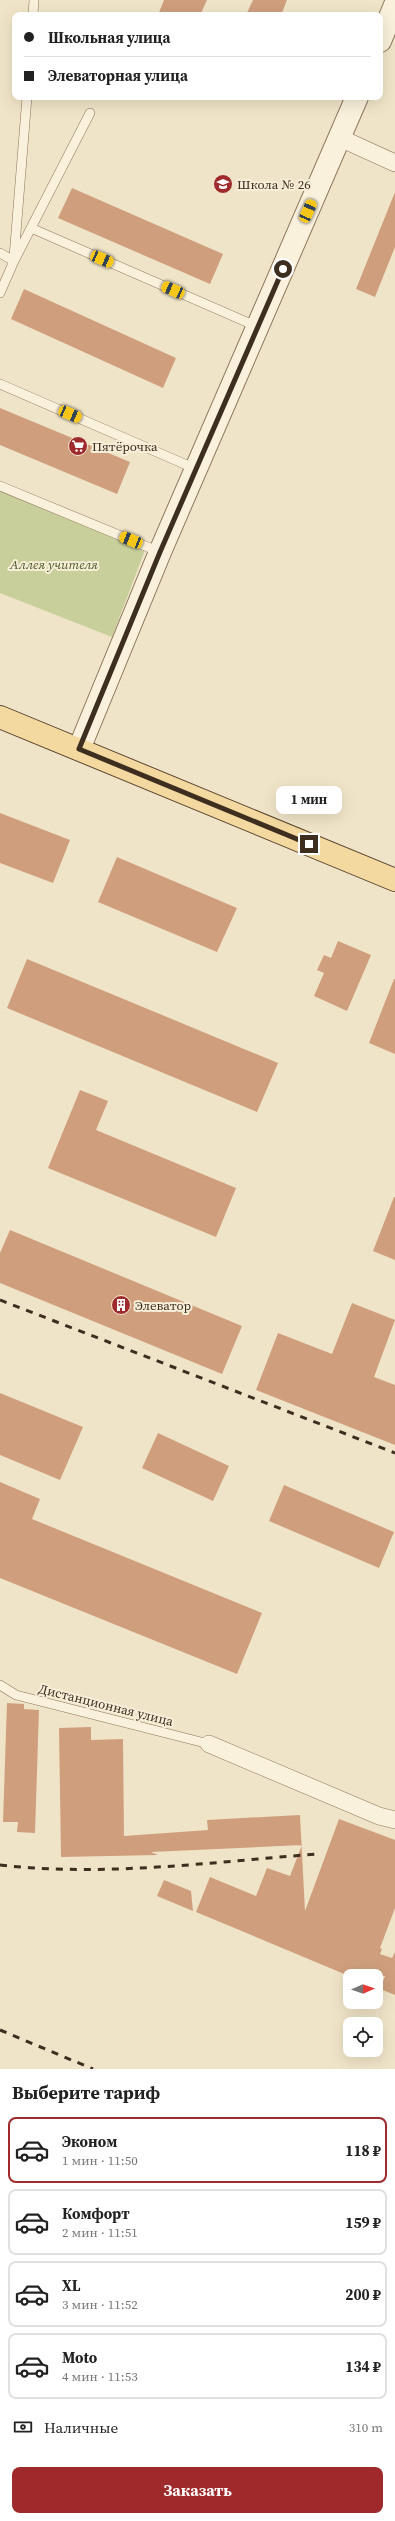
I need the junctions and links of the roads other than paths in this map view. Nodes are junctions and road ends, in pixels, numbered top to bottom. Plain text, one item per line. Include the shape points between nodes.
1 (34, 0) edge
2 (395, 5) edge
3 (33, 12) edge
4 (383, 34) edge
5 (27, 100) edge
6 (356, 100) edge
7 (90, 113) dead end
8 (340, 138) junction
9 (395, 163) edge
10 (31, 228) junction
11 (0, 253) edge
12 (14, 261) junction
13 (0, 293) edge
14 (258, 327) junction
15 (0, 384) edge
16 (196, 468) junction
17 (0, 486) edge
18 (160, 552) junction
19 (0, 717) edge
20 (79, 749) junction
21 (395, 880) edge
22 (0, 1685) edge
23 (209, 1744) joint
24 (395, 1820) edge

1 - 3 lane
2 - 4 street
5 - 12 lane
6 - 8 street
7 - 10 lane
8 - 9 street
8 - 14 street
10 - 12 lane
10 - 14 lane
11 - 12 lane
12 - 13 lane
14 - 16 street
15 - 16 lane
16 - 18 street
17 - 18 lane
18 - 20 street
19 - 20 main road
20 - 21 main road
22 - 23 lane, Дистанционная улица via 16,1696
23 - 24 street via 379,1816

